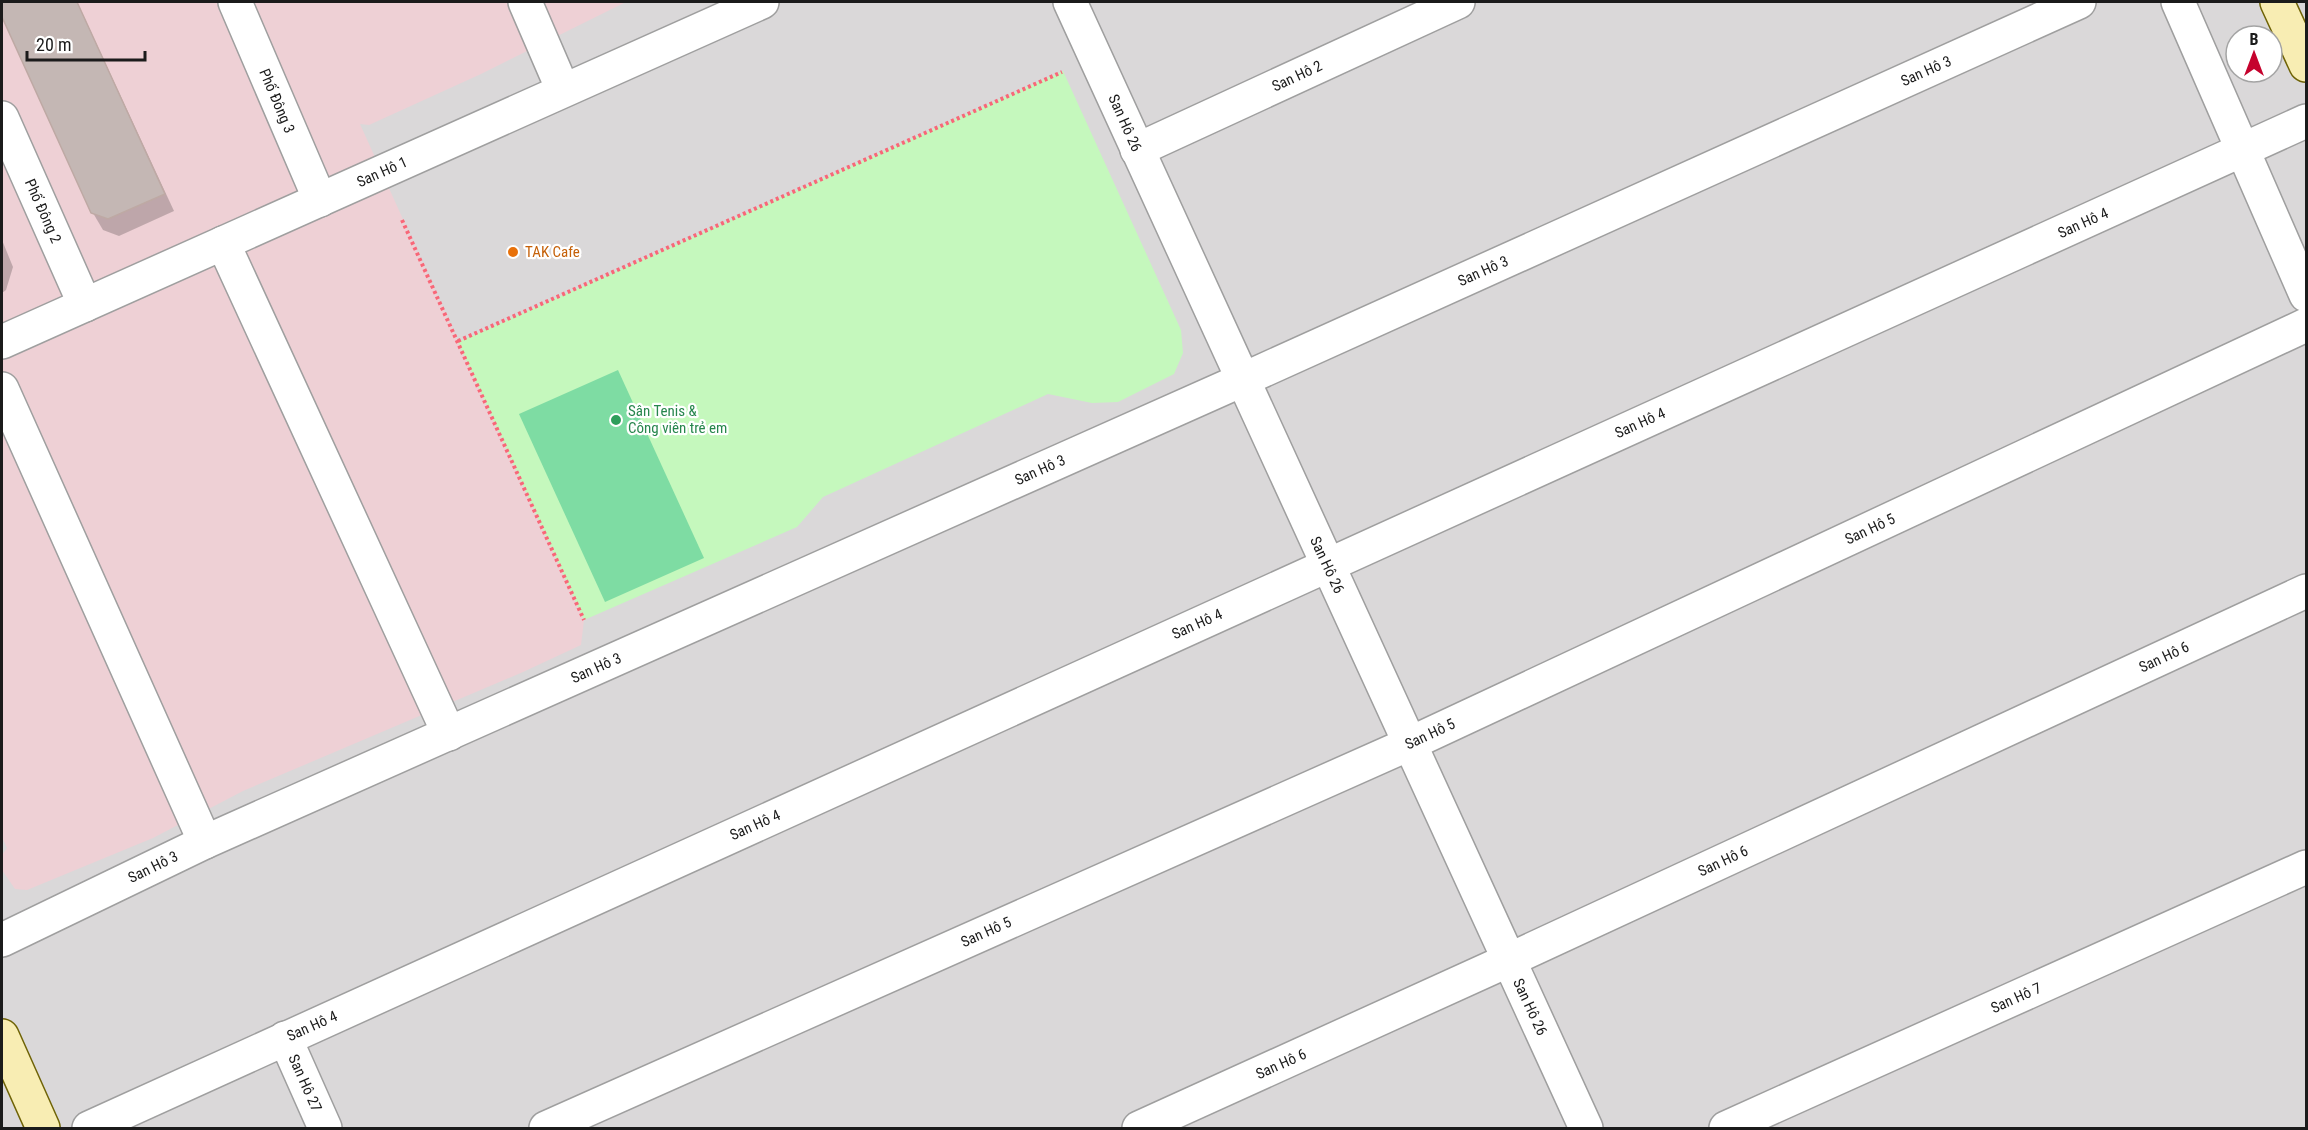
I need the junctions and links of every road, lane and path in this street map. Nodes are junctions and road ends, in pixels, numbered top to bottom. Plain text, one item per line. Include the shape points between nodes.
1 (235, 2) edge
2 (525, 2) edge
3 (762, 2) edge
4 (1071, 2) edge
5 (1458, 2) edge
6 (2079, 2) edge
7 (2178, 2) edge
8 (2277, 2) edge
9 (2307, 65) edge
10 (1063, 71) dead end
11 (563, 90) junction
12 (2, 118) edge
13 (2307, 121) edge
14 (1137, 150) junction
15 (2243, 151) junction
16 (320, 200) junction
17 (402, 220) dead end
18 (223, 243) junction
19 (2307, 295) edge
20 (85, 305) junction
21 (2307, 325) edge
22 (2, 342) edge
23 (458, 342) junction
24 (1242, 380) junction
25 (2, 389) edge
26 (1327, 565) junction
27 (2307, 591) edge
28 (584, 620) dead end
29 (449, 734) junction
30 (1409, 744) junction
31 (205, 842) junction
32 (2307, 867) edge
33 (2, 940) edge
34 (1509, 960) junction
35 (2, 1036) edge
36 (285, 1038) junction
37 (43, 1128) edge
38 (89, 1128) edge
39 (326, 1128) edge
40 (546, 1128) edge
41 (1138, 1128) edge
42 (1586, 1128) edge
43 (1726, 1128) edge

1 - 16 street, Phố Đông 3
2 - 11 street
3 - 11 street, San Hô 1
4 - 14 street, San Hô 26
5 - 14 street, San Hô 2
6 - 24 street, San Hô 3
7 - 15 street
8 - 9 main road
10 - 23 path
11 - 16 street, San Hô 1
12 - 20 street, Phố Đông 2
13 - 15 street, San Hô 4
14 - 24 street, San Hô 26
15 - 19 street
15 - 26 street, San Hô 4
16 - 18 street, San Hô 1
17 - 23 path
18 - 20 street, San Hô 1
18 - 29 street
20 - 22 street, San Hô 1
21 - 30 street, San Hô 5
23 - 28 path
24 - 26 street, San Hô 26
24 - 29 street, San Hô 3
25 - 31 street
26 - 30 street, San Hô 26
26 - 36 street, San Hô 4
27 - 34 street, San Hô 6
29 - 31 street, San Hô 3
30 - 34 street, San Hô 26
30 - 40 street, San Hô 5
31 - 33 street, San Hô 3
32 - 43 street, San Hô 7
34 - 41 street, San Hô 6
34 - 42 street, San Hô 26
35 - 37 main road
36 - 38 street, San Hô 4
36 - 39 street, San Hô 27

